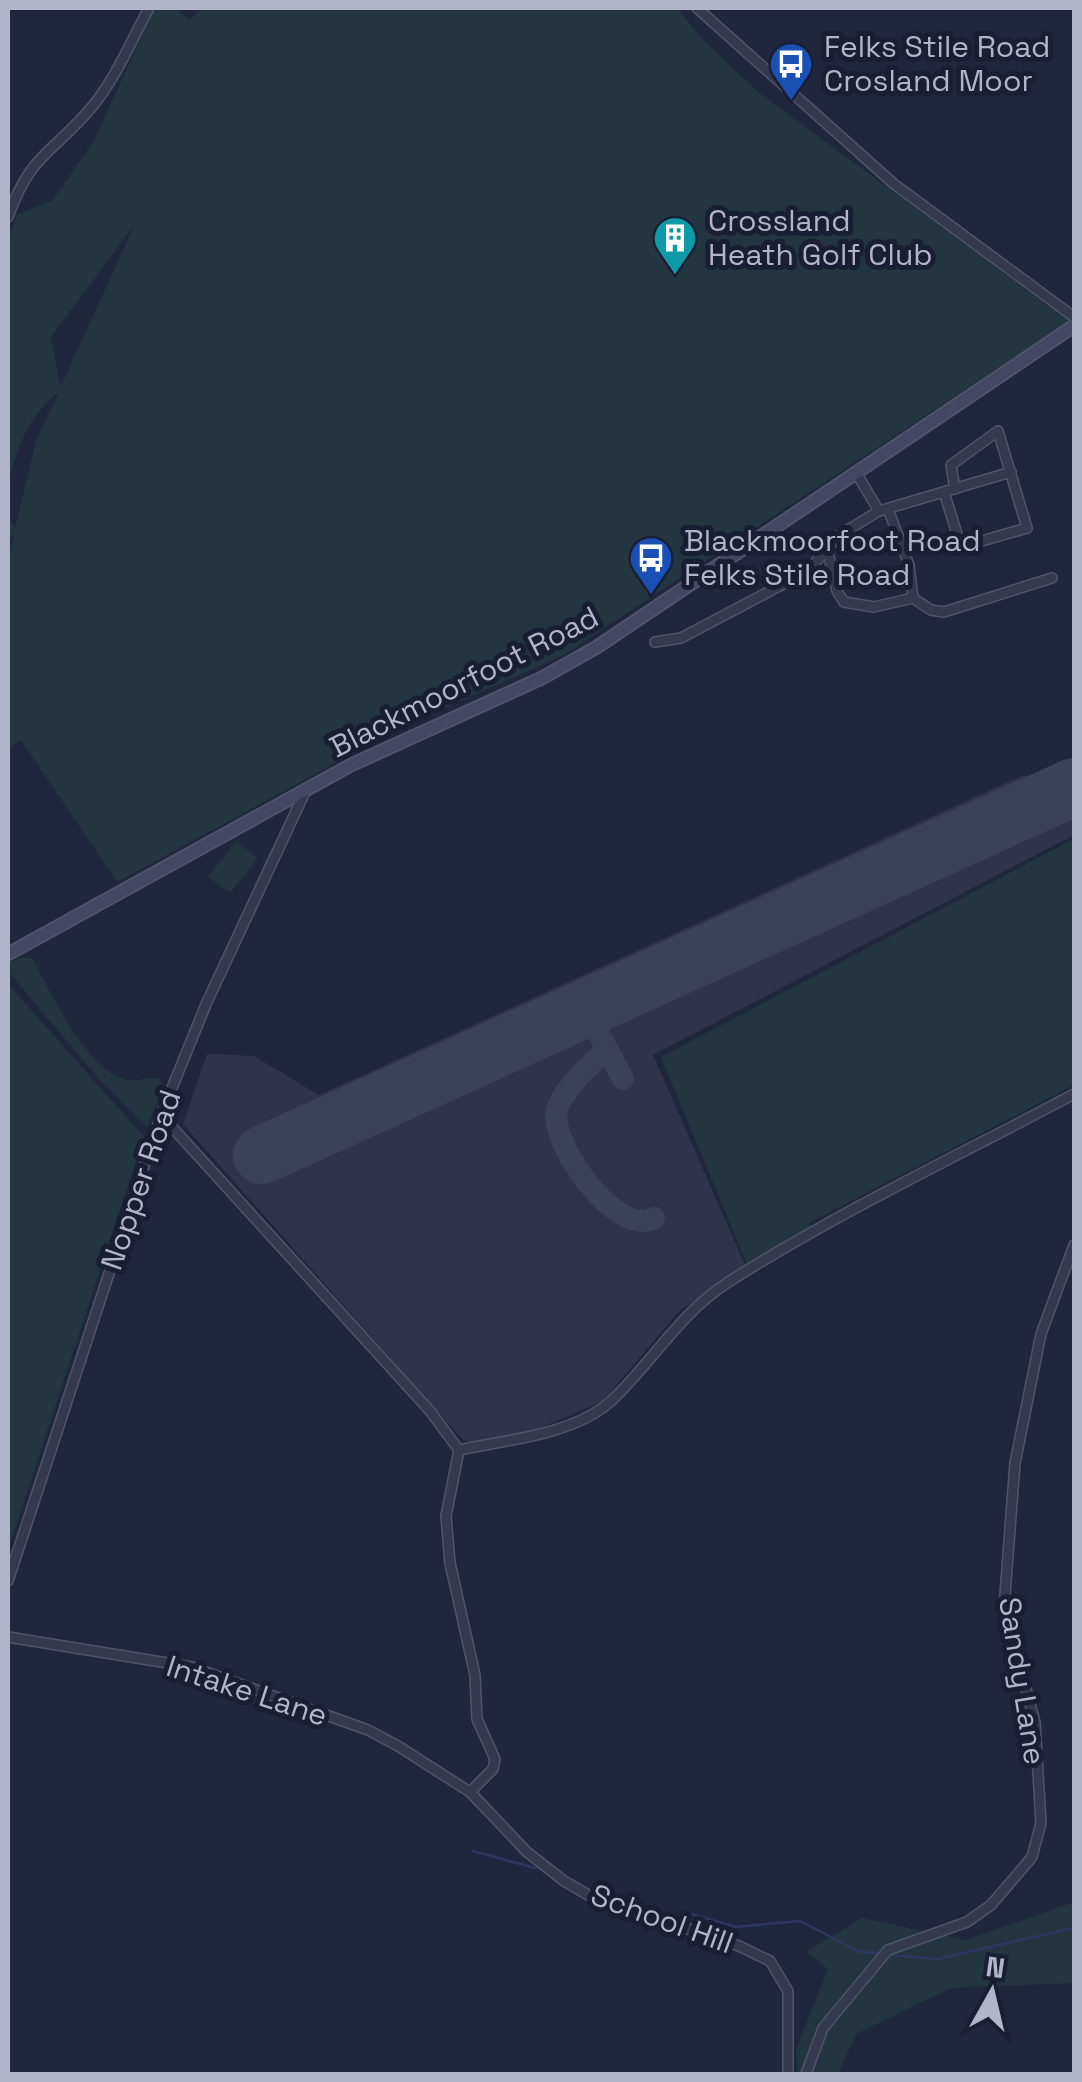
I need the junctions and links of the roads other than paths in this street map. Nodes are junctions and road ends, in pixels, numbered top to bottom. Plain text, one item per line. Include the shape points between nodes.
1 (149, 8) edge
2 (697, 8) edge
3 (8, 218) edge
4 (1074, 317) edge
5 (1074, 326) edge
6 (1011, 472) junction
7 (858, 476) junction
8 (955, 488) junction
9 (944, 492) junction
10 (884, 510) junction
11 (828, 552) junction
12 (1052, 578) dead end
13 (913, 598) junction
14 (655, 642) dead end
15 (305, 792) junction
16 (8, 954) edge
17 (1074, 1094) edge
18 (160, 1116) junction
19 (1074, 1245) edge
20 (459, 1450) junction
21 (8, 1581) edge
22 (8, 1637) edge
23 (470, 1792) junction
24 (788, 2074) edge
25 (806, 2074) edge

1 - 3 street via 91,108 32,165
2 - 4 street via 894,184
5 - 7 street, Blackmoorfoot Road
6 - 8 street
6 - 8 street via 998,431 951,465
6 - 9 street via 1027,528 961,547
7 - 10 street
7 - 15 street, Blackmoorfoot Road via 597,647
8 - 9 street
9 - 10 street
10 - 11 street via 838,536
10 - 13 street via 910,565
11 - 13 street via 844,602 874,607
11 - 14 street via 808,570 682,638
12 - 13 street via 944,612
15 - 16 street, Blackmoorfoot Road
15 - 18 street, Nopper Road
17 - 20 street via 726,1284 685,1317 608,1404 544,1432
18 - 20 street
18 - 21 street, Nopper Road
19 - 25 street, Sandy Lane via 1041,1334 1019,1444 1004,1608 1035,1722 1041,1823 1032,1857 967,1922 888,1950 823,2028
20 - 23 street via 446,1516 450,1563 475,1675 477,1720 495,1759
22 - 23 street, Intake Lane via 192,1668 368,1730
23 - 24 street, School Hill via 564,1882 770,1961 788,1990

